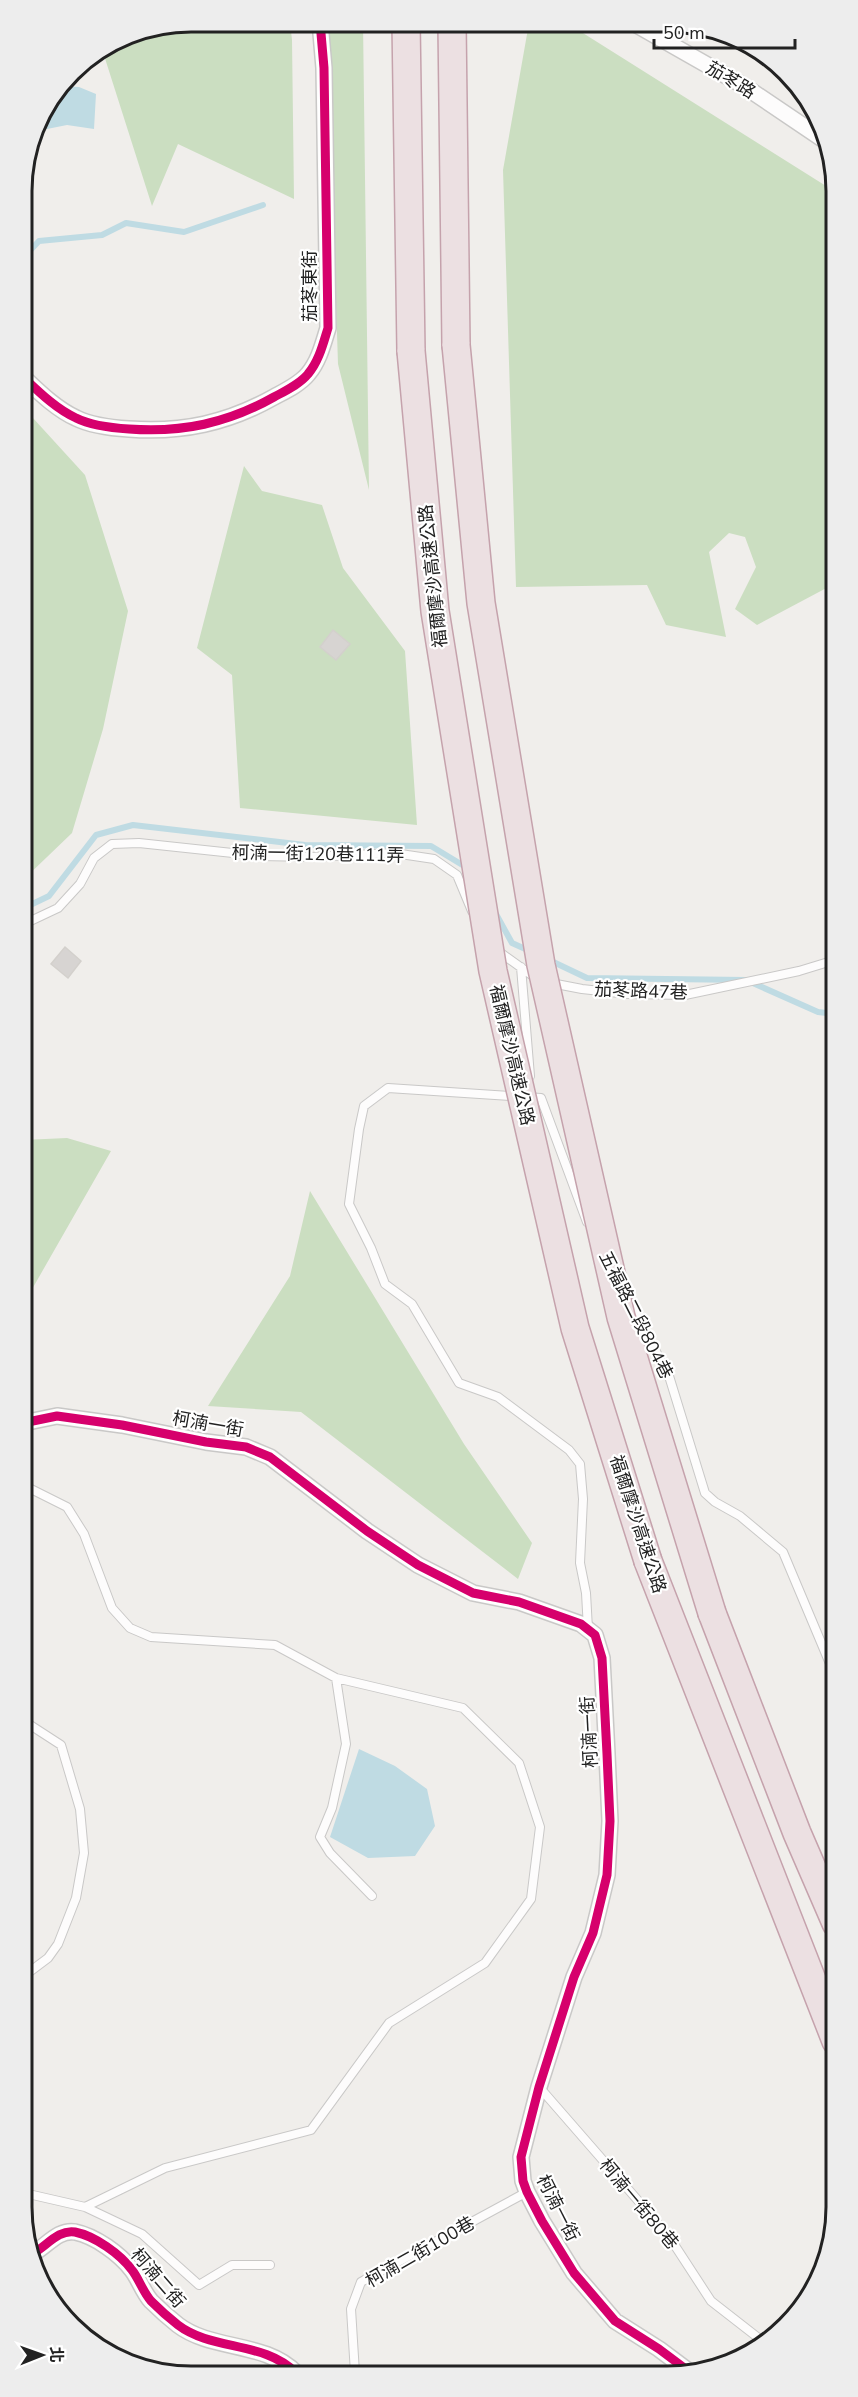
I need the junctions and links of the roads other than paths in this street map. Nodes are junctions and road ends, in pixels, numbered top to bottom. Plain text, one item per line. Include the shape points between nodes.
1 (321, 32) edge
2 (406, 32) edge
3 (452, 32) edge
4 (649, 32) edge
5 (815, 134) edge
6 (32, 386) edge
7 (32, 920) edge
8 (826, 963) edge
9 (521, 967) junction
10 (531, 1096) junction
11 (32, 1421) edge
12 (32, 1489) edge
13 (588, 1630) junction
14 (826, 1654) edge
15 (336, 1678) junction
16 (32, 1726) edge
17 (372, 1896) dead end
18 (826, 1900) edge
19 (32, 1970) edge
20 (826, 2016) edge
21 (539, 2087) junction
22 (527, 2192) junction
23 (32, 2195) edge
24 (85, 2207) junction
25 (38, 2250) edge
26 (270, 2265) dead end
27 (758, 2337) edge
28 (680, 2365) edge
29 (285, 2366) edge
30 (355, 2366) edge

1 - 6 street, 茄苳東街 via 328,328 308,375 234,416 190,429 159,432 111,428 76,418
2 - 20 highway, 福爾摩沙高速公路, bridge via 411,351 435,611 493,971 575,1328 648,1561
3 - 18 highway, bridge via 456,345 482,603 541,965 621,1317 712,1613
4 - 5 street, 茄苳路 via 744,86
7 - 9 lane, 柯湳一街120巷111弄 via 58,908 80,884 94,858 112,844 139,843 260,856 394,853 434,859 457,875 471,910 495,950
8 - 9 lane, 茄苳路47巷 via 685,995 582,989 540,981
9 - 10 lane
10 - 13 lane via 388,1088 364,1106 349,1204 385,1284 412,1304 459,1383 498,1396 569,1450 580,1464 580,1563
10 - 14 lane, 五福路二段804巷 via 541,1098 587,1222 669,1376 705,1493 783,1552
11 - 13 street, 柯湳一街 via 57,1416 246,1447 270,1457 418,1565 473,1593 519,1602
12 - 15 lane via 68,1507 84,1534 112,1608 130,1628 151,1637 275,1645
13 - 21 street, 柯湳一街 via 595,1635 602,1658 610,1821 607,1875 593,1933 574,1977
15 - 17 lane via 346,1744 332,1808 320,1837
15 - 24 lane via 463,1708 519,1763 540,1827 531,1899 485,1963 389,2022 311,2130 165,2168
16 - 19 lane via 61,1745 80,1809 84,1853 75,1898 58,1944
21 - 22 street, 柯湳一街 via 521,2157
21 - 27 lane, 柯湳一街80巷 via 668,2235 711,2301
22 - 28 street, 柯湳一街 via 574,2273 615,2321
22 - 30 lane, 柯湳二街100巷 via 362,2282 351,2309
23 - 24 lane
24 - 26 lane via 141,2234 199,2284 232,2265
25 - 29 street, 柯湳二街 via 56,2236 73,2231 84,2235 131,2268 150,2300 180,2327 200,2337 268,2355

